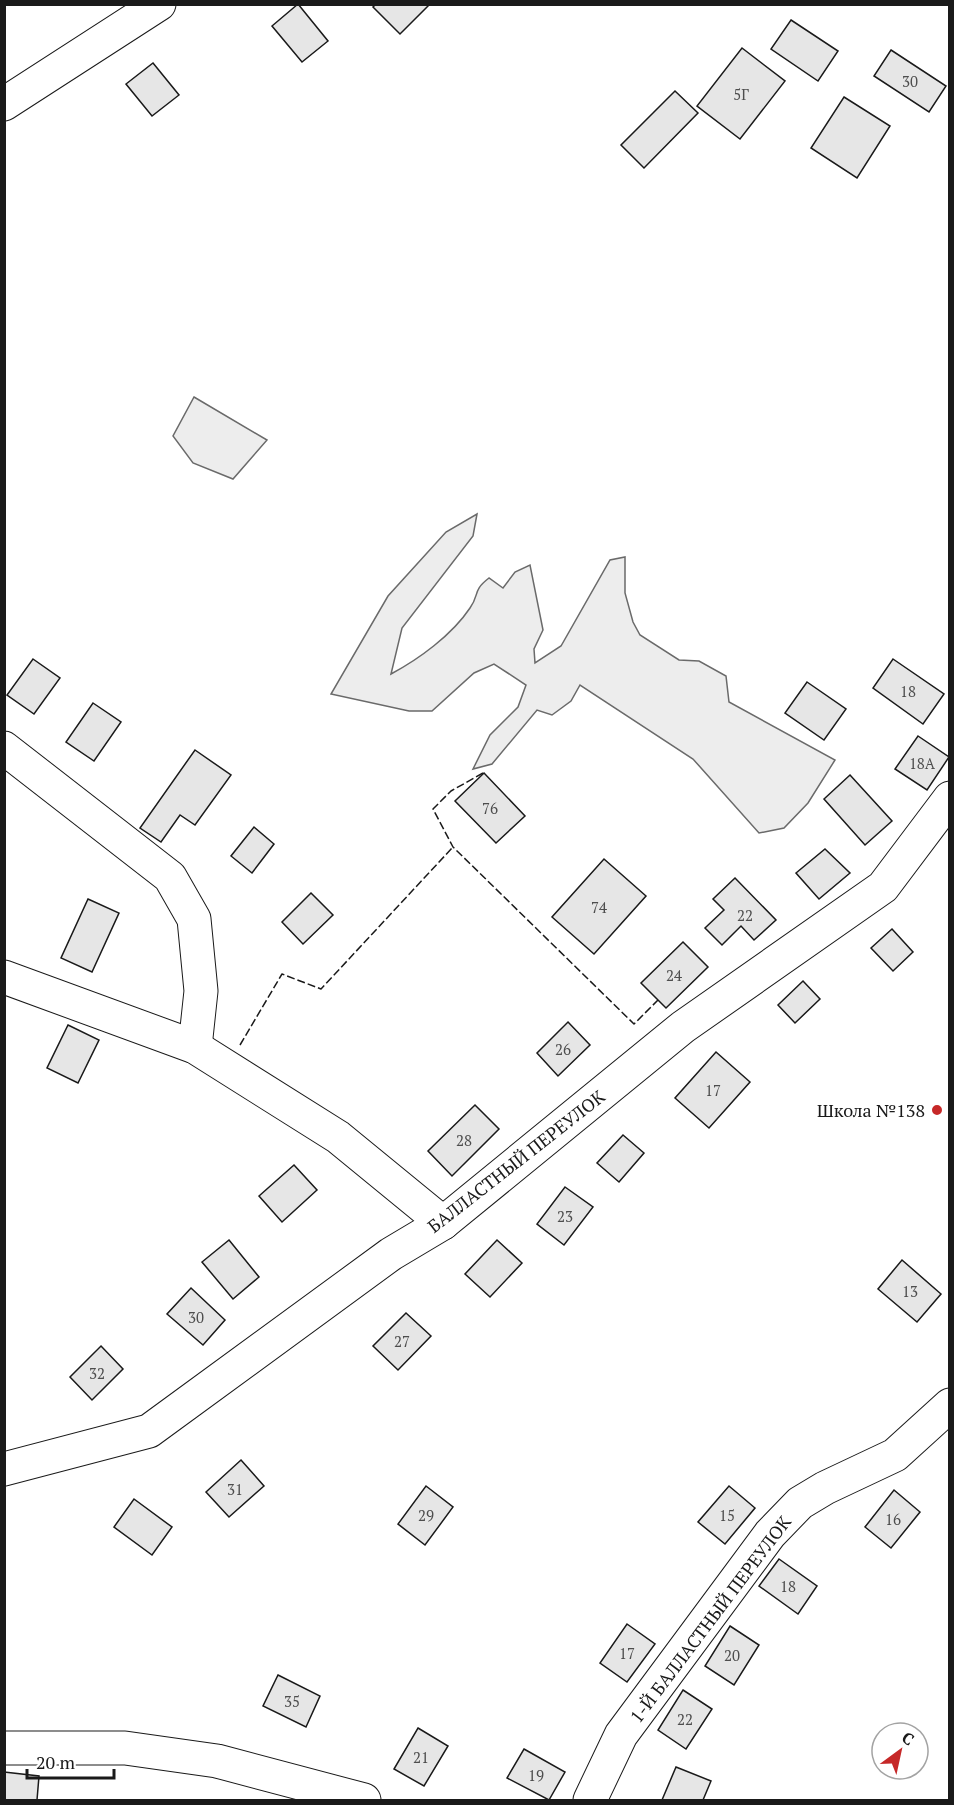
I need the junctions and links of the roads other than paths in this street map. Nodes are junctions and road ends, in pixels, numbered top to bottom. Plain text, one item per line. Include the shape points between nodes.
1 (159, 4) edge
2 (4, 104) edge
3 (4, 748) edge
4 (950, 798) edge
5 (4, 977) edge
6 (195, 1047) junction
7 (443, 1223) junction
8 (950, 1405) edge
9 (4, 1469) edge
10 (4, 1748) edge
11 (364, 1800) edge
12 (590, 1800) edge

1 - 2 street
3 - 6 street via 170,877 194,919 201,991
4 - 7 street, БАЛЛАСТНЫЙ ПЕРЕУЛОК via 883,887 683,1027
5 - 6 street
6 - 7 street via 339,1137
7 - 9 street, БАЛЛАСТНЫЙ ПЕРЕУЛОК via 391,1254 149,1431
8 - 12 street, 1-Й БАЛЛАСТНЫЙ ПЕРЕУЛОК via 895,1455 800,1503 770,1534 621,1735
10 - 11 street via 125,1748 218,1761

